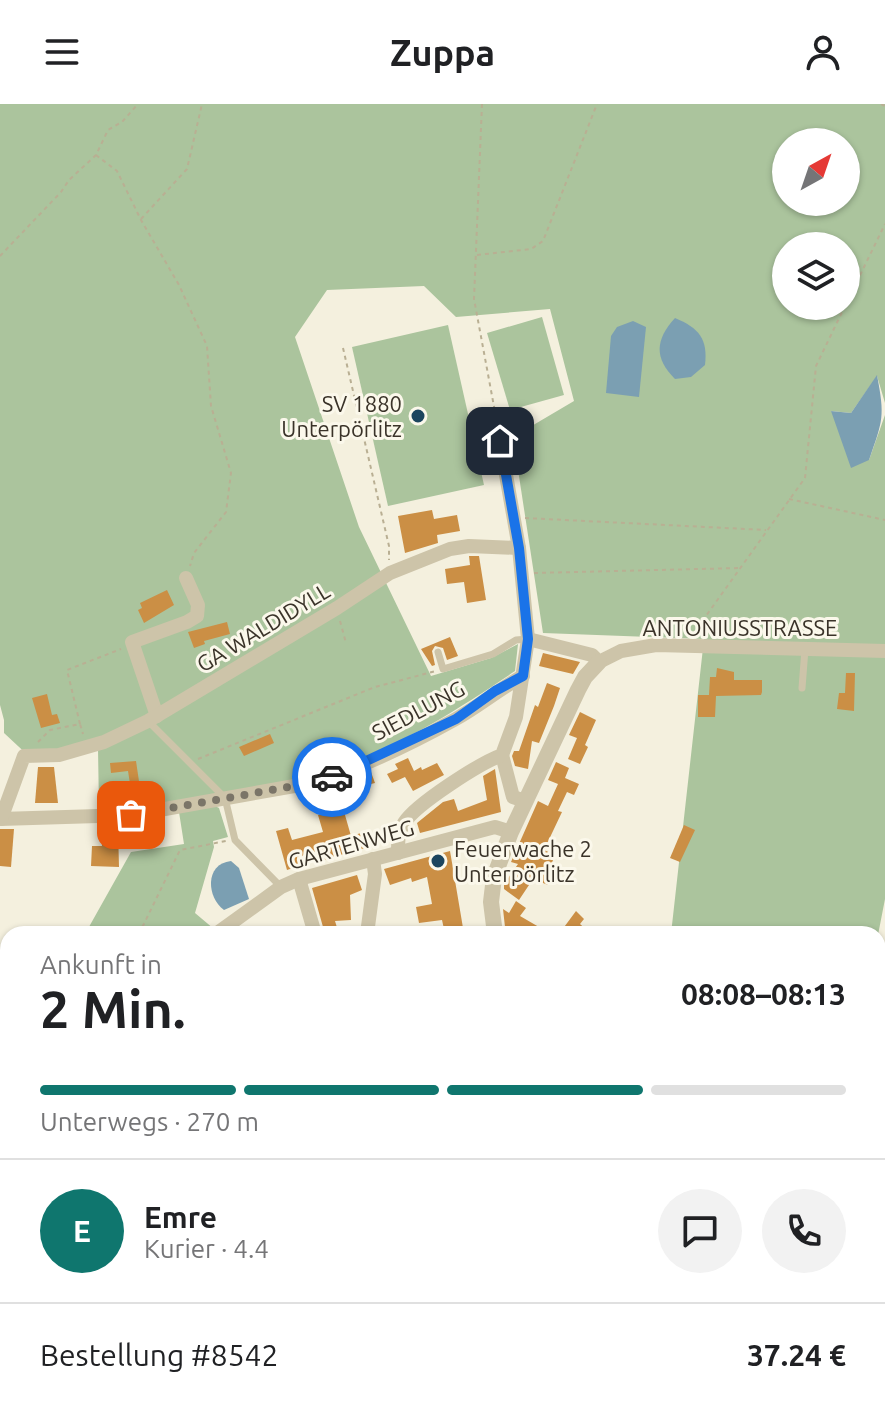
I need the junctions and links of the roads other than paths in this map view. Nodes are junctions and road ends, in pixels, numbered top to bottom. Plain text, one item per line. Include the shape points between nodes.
1 (500, 441) road end
2 (519, 548) junction
3 (186, 578) road end
4 (528, 639) junction
5 (805, 649) junction
6 (885, 651) edge
7 (438, 652) dead end
8 (599, 662) junction
9 (523, 676) junction
10 (802, 688) dead end
11 (153, 719) junction
12 (502, 755) junction
13 (225, 798) junction
14 (525, 801) junction
15 (0, 815) edge
16 (511, 832) junction
17 (398, 853) junction
18 (373, 859) junction
19 (299, 879) junction
20 (281, 887) junction
21 (227, 926) edge
22 (313, 926) edge
23 (368, 926) edge
24 (494, 926) edge

1 - 2 street
2 - 4 street
2 - 11 street, GA WALDIDYLL via 450,549 390,573
3 - 11 street, GA WALDIDYLL via 198,605 197,616 132,642
4 - 7 lane via 443,669
4 - 8 street via 592,655
4 - 9 street
5 - 6 street, ANTONIUSSTRASSE
5 - 8 street, ANTONIUSSTRASSE via 638,647
5 - 10 lane
8 - 14 street via 585,677
9 - 12 street
9 - 13 street, SIEDLUNG via 456,719 342,773
11 - 13 lane
11 - 15 street, GA WALDIDYLL via 87,747 24,756
12 - 14 street via 513,797
12 - 17 street via 481,763 406,820 398,835
13 - 15 street, SIEDLUNG via 131,815
13 - 20 lane via 235,840
14 - 16 street
16 - 17 street, GARTENWEG via 495,827
16 - 24 street via 492,890
17 - 18 street, GARTENWEG
18 - 19 street, GARTENWEG
18 - 23 street
19 - 20 street, GARTENWEG
19 - 22 street
20 - 21 street, GARTENWEG

